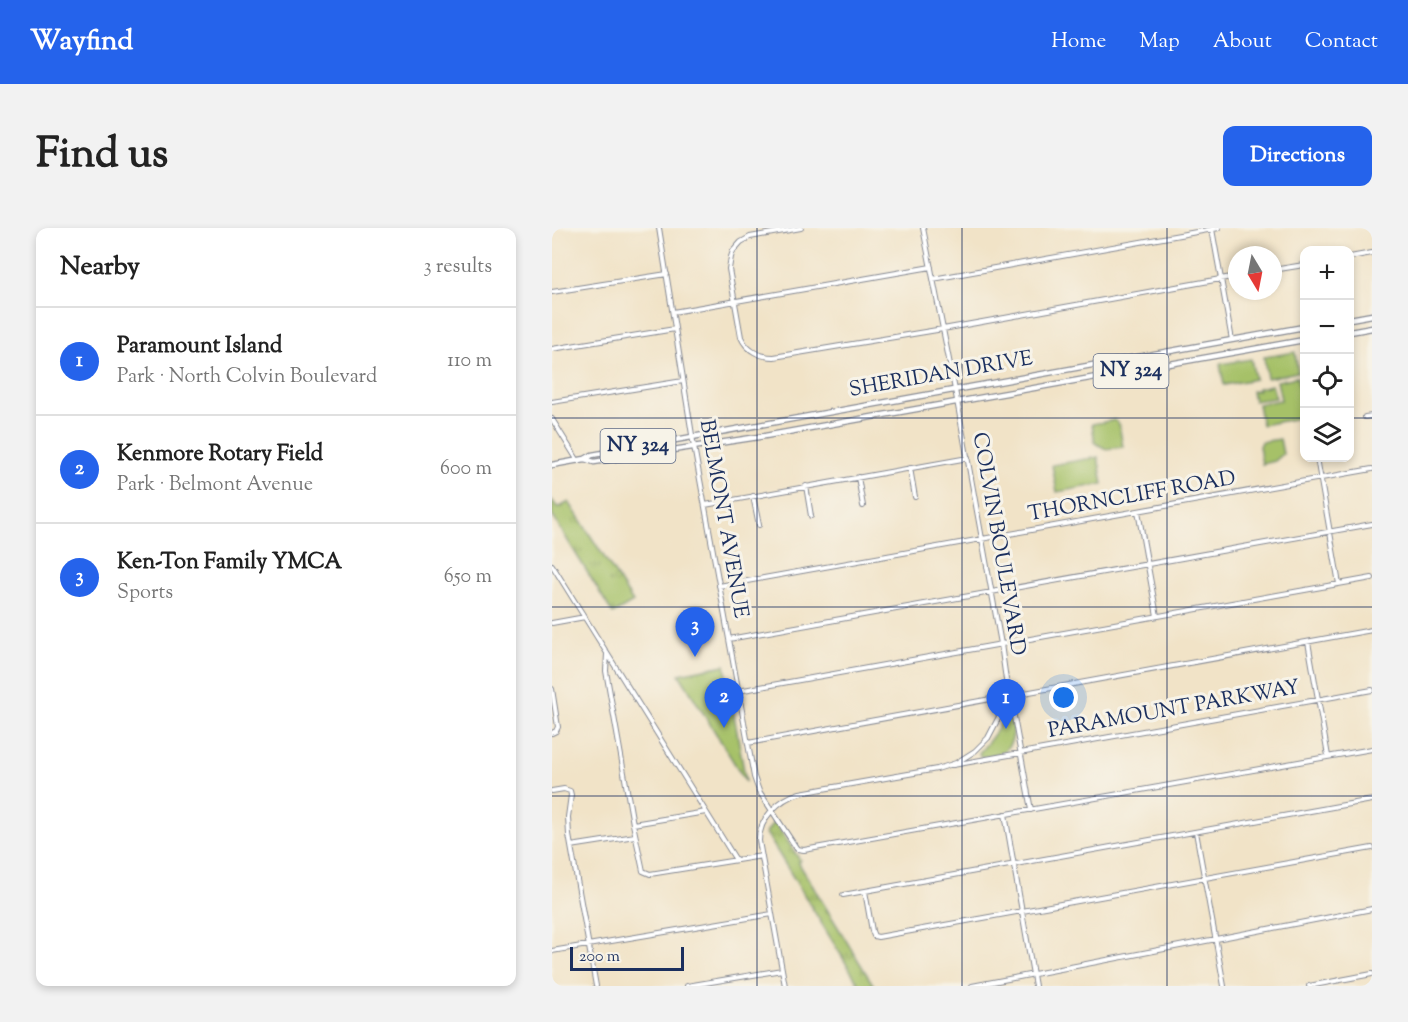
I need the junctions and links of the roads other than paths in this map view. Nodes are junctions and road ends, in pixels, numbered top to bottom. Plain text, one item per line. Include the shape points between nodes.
1 (659, 228) edge
2 (801, 228) edge
3 (930, 228) edge
4 (1219, 228) edge
5 (923, 229) edge
6 (1212, 229) edge
7 (1372, 253) edge
8 (1354, 256) edge
9 (1300, 266) edge
10 (931, 267) junction
11 (1282, 269) edge
12 (666, 274) junction
13 (1228, 278) edge
14 (933, 279) junction
15 (1221, 279) junction
16 (552, 292) edge
17 (735, 301) junction
18 (673, 312) junction
19 (1372, 315) edge
20 (1354, 318) edge
21 (1300, 328) edge
22 (1372, 328) edge
23 (675, 329) junction
24 (943, 329) junction
25 (1354, 331) edge
26 (1233, 340) junction
27 (1300, 341) edge
28 (1199, 345) junction
29 (552, 349) edge
30 (1128, 358) junction
31 (1202, 358) junction
32 (1130, 371) junction
33 (683, 381) junction
34 (955, 389) junction
35 (552, 402) edge
36 (957, 402) junction
37 (825, 412) junction
38 (1372, 416) edge
39 (1365, 417) dead end
40 (552, 419) edge
41 (827, 425) junction
42 (692, 436) junction
43 (694, 447) junction
44 (968, 458) junction
45 (585, 459) junction
46 (578, 461) junction
47 (1318, 462) edge
48 (552, 465) edge
49 (910, 468) junction
50 (1372, 469) edge
51 (858, 477) junction
52 (1321, 478) junction
53 (806, 486) junction
54 (753, 496) junction
55 (915, 497) dead end
56 (705, 505) junction
57 (863, 506) dead end
58 (1138, 511) junction
59 (811, 516) dead end
60 (1372, 524) edge
61 (759, 525) dead end
62 (1330, 532) junction
63 (982, 539) junction
64 (1148, 564) junction
65 (552, 565) edge
66 (554, 572) edge
67 (1372, 578) edge
68 (1340, 584) junction
69 (719, 586) junction
70 (992, 592) junction
71 (1157, 616) junction
72 (585, 617) junction
73 (552, 623) edge
74 (1372, 630) edge
75 (729, 639) junction
76 (1308, 642) junction
77 (1001, 644) junction
78 (608, 654) junction
79 (552, 689) edge
80 (1372, 690) edge
81 (738, 691) junction
82 (1008, 695) junction
83 (1318, 700) junction
84 (552, 733) edge
85 (748, 743) junction
86 (1372, 749) edge
87 (975, 751) junction
88 (1021, 753) junction
89 (1328, 756) junction
90 (982, 760) junction
91 (946, 767) junction
92 (552, 791) edge
93 (1372, 800) edge
94 (772, 809) junction
95 (1031, 810) junction
96 (706, 812) junction
97 (1005, 814) junction
98 (633, 824) junction
99 (1196, 832) junction
100 (635, 836) junction
101 (571, 846) junction
102 (1372, 848) edge
103 (762, 856) junction
104 (736, 860) junction
105 (1014, 865) junction
106 (1204, 879) junction
107 (865, 891) junction
108 (843, 895) dead end
109 (1372, 909) edge
110 (1022, 912) junction
111 (772, 914) junction
112 (1215, 939) junction
113 (588, 945) junction
114 (552, 951) edge
115 (782, 970) junction
116 (1033, 974) junction
117 (1372, 974) edge
118 (596, 986) edge
119 (687, 986) edge
120 (785, 986) edge
121 (972, 986) edge
122 (1035, 986) edge
123 (1224, 986) edge
124 (1309, 986) edge

1 - 12 street, BELMONT AVENUE
2 - 17 street via 750,237 736,246 729,263
3 - 5 street
4 - 6 street
5 - 10 street, COLVIN BOULEVARD
6 - 14 street
6 - 15 street
7 - 8 street
9 - 11 street
10 - 14 street, COLVIN BOULEVARD
10 - 17 street
12 - 16 street
12 - 18 street, BELMONT AVENUE
13 - 15 street
14 - 24 street, COLVIN BOULEVARD
15 - 24 street
15 - 26 street
17 - 18 street
17 - 24 street via 743,341 753,352 769,357
18 - 23 street, BELMONT AVENUE
19 - 20 main road
21 - 26 main road, SHERIDAN DRIVE / NY 324
22 - 25 main road
23 - 29 street
23 - 33 street, BELMONT AVENUE
24 - 34 street, COLVIN BOULEVARD
26 - 28 main road, SHERIDAN DRIVE / NY 324
27 - 31 main road, SHERIDAN DRIVE / NY 324
28 - 30 main road, SHERIDAN DRIVE / NY 324
28 - 31 main road
30 - 32 main road
30 - 34 main road, SHERIDAN DRIVE / NY 324
31 - 32 main road, SHERIDAN DRIVE / NY 324
32 - 36 main road, SHERIDAN DRIVE / NY 324
33 - 35 street
33 - 42 street, BELMONT AVENUE
34 - 36 street, COLVIN BOULEVARD
34 - 37 main road, SHERIDAN DRIVE / NY 324
36 - 41 main road, SHERIDAN DRIVE / NY 324
36 - 44 street, COLVIN BOULEVARD
37 - 41 main road
37 - 42 main road, SHERIDAN DRIVE / NY 324
38 - 39 street
40 - 46 street
41 - 43 main road, SHERIDAN DRIVE / NY 324
42 - 43 street, BELMONT AVENUE
42 - 45 main road, SHERIDAN DRIVE / NY 324
43 - 45 main road, SHERIDAN DRIVE / NY 324 via 594,462
43 - 56 street, BELMONT AVENUE
44 - 49 street
44 - 63 street, COLVIN BOULEVARD
45 - 46 main road, SHERIDAN DRIVE / NY 324
46 - 48 main road, SHERIDAN DRIVE / NY 324
47 - 52 street
49 - 51 street
49 - 55 street
50 - 52 street, THORNCLIFF ROAD
51 - 53 street
51 - 57 street
52 - 58 street, THORNCLIFF ROAD
52 - 62 street
53 - 54 street
53 - 59 street
54 - 56 street
54 - 61 street
56 - 69 street, BELMONT AVENUE
58 - 63 street, THORNCLIFF ROAD
58 - 64 street
60 - 62 street
62 - 64 street
62 - 68 street
63 - 69 street, THORNCLIFF ROAD
63 - 70 street, COLVIN BOULEVARD
64 - 70 street
64 - 71 street
65 - 66 street
66 - 72 street
67 - 68 street
68 - 71 street
69 - 75 street, BELMONT AVENUE
70 - 75 street
70 - 77 street, COLVIN BOULEVARD
71 - 77 street
72 - 73 street
72 - 78 street
74 - 76 street
75 - 81 street, BELMONT AVENUE
76 - 82 street
76 - 83 street
77 - 81 street
77 - 82 street, COLVIN BOULEVARD
78 - 96 street
78 - 98 street via 606,670
79 - 84 street via 558,727
80 - 83 street, PARAMOUNT PARKWAY
81 - 85 street, BELMONT AVENUE
82 - 85 street
82 - 87 street via 988,738
82 - 88 street, COLVIN BOULEVARD
83 - 88 street, PARAMOUNT PARKWAY
83 - 89 street
85 - 94 street, BELMONT AVENUE via 755,782
86 - 89 street
87 - 90 street
87 - 91 street
88 - 90 street, PARAMOUNT PARKWAY
88 - 95 street, COLVIN BOULEVARD
89 - 95 street
90 - 91 street, PARAMOUNT PARKWAY
91 - 94 street via 800,793
92 - 101 street via 564,789 571,793
93 - 99 street
94 - 97 street, BELMONT AVENUE via 801,850
94 - 103 street via 759,832
95 - 97 street
96 - 98 street
96 - 104 street
97 - 105 street
98 - 100 street
99 - 105 street
99 - 106 street
100 - 101 street
100 - 104 street via 642,869 647,874
101 - 113 street
102 - 106 street
103 - 104 street
103 - 111 street
105 - 107 street
105 - 110 street
106 - 110 street
106 - 112 street
107 - 108 street
107 - 110 street via 876,937
109 - 112 street
110 - 116 street
111 - 113 street
111 - 115 street
112 - 116 street
112 - 123 street
113 - 114 street
113 - 118 street
115 - 119 street
115 - 120 street
116 - 121 street
116 - 122 street
117 - 124 street

